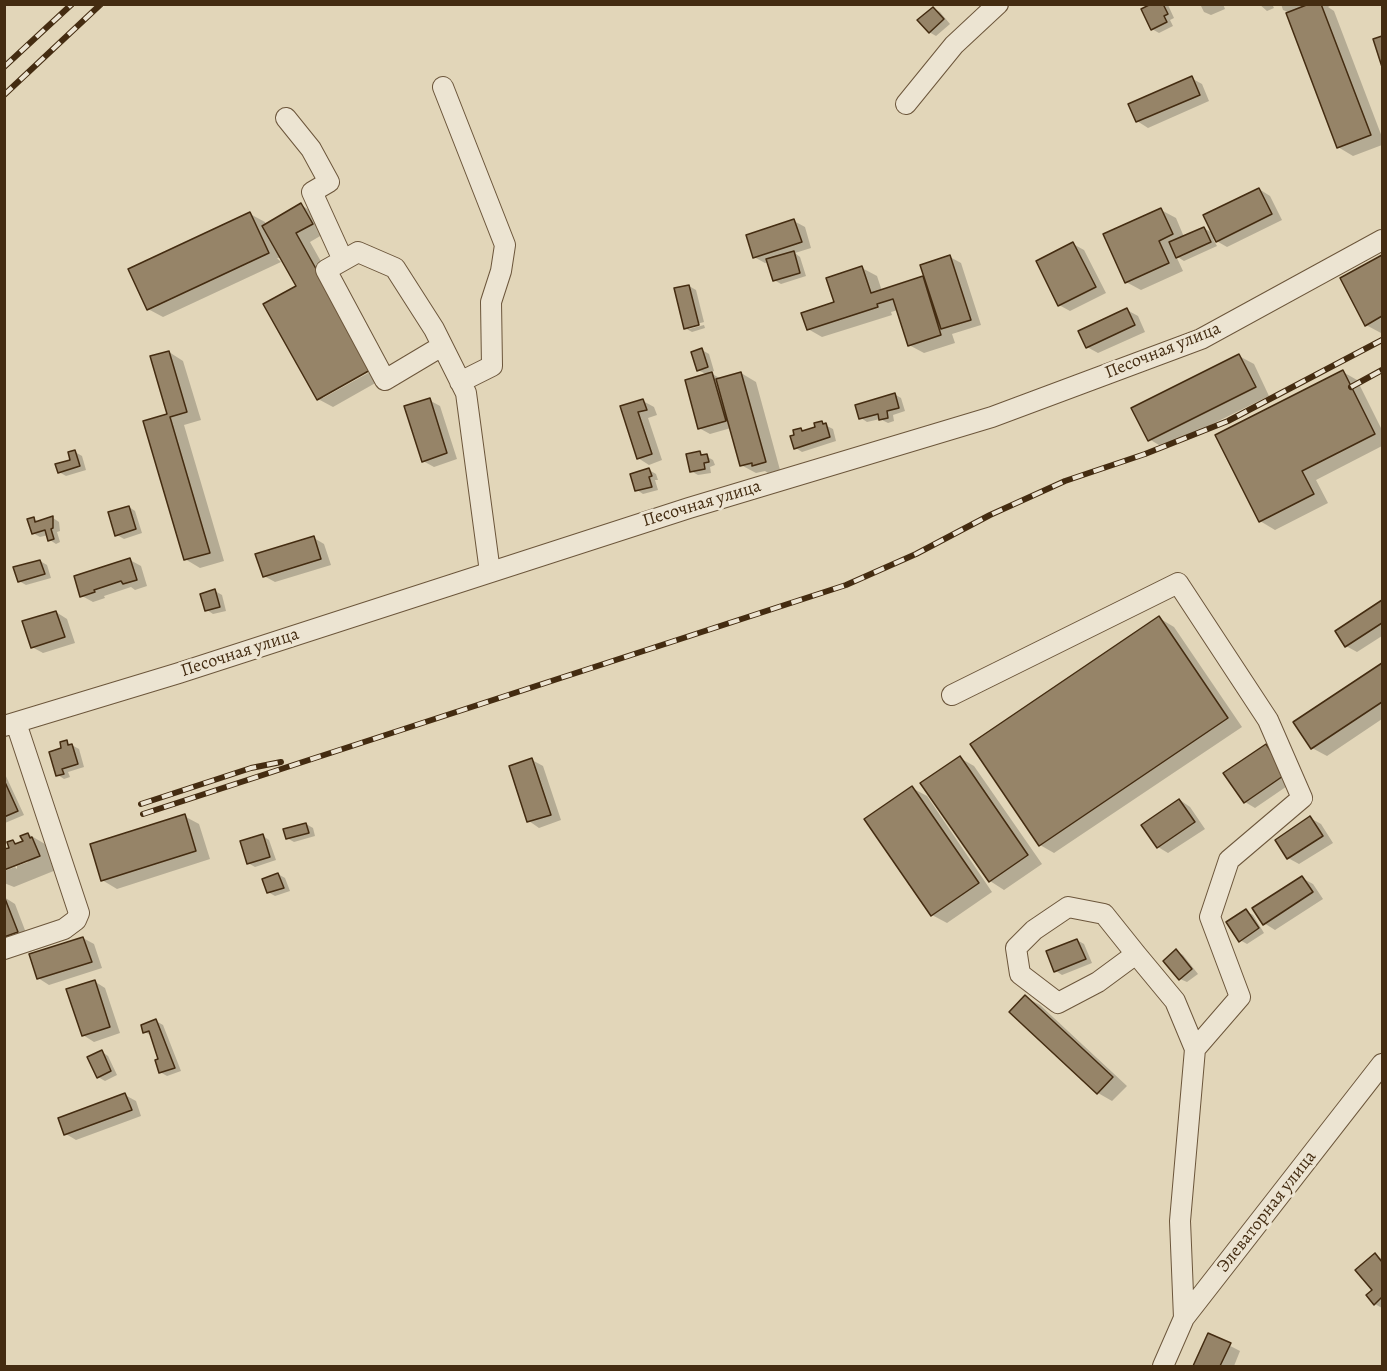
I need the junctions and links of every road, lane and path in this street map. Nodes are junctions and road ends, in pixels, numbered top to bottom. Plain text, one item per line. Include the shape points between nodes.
1 (998, 4) edge
2 (443, 87) dead end
3 (906, 104) dead end
4 (286, 118) dead end
5 (1383, 240) edge
6 (343, 260) junction
7 (442, 346) junction
8 (460, 382) junction
9 (490, 572) junction
10 (952, 695) dead end
11 (10, 725) edge
12 (4, 949) edge
13 (1136, 954) junction
14 (1195, 1049) junction
15 (1383, 1064) edge
16 (1184, 1318) junction
17 (1163, 1366) edge

1 - 3 street via 954,45
2 - 8 street via 506,245 491,302 492,366
4 - 6 street via 311,149 329,182 312,192
5 - 9 street, Песочная улица via 1201,339 1003,413 689,507
6 - 7 street via 357,252 395,268
6 - 7 street via 326,270 385,380
7 - 8 street
8 - 9 street via 466,393
9 - 11 street, Песочная улица
10 - 14 street via 1178,583 1268,720 1302,798 1228,860 1210,917 1240,997
11 - 12 street via 79,914 64,929
13 - 13 street via 1104,914 1068,907 1016,948 1020,974 1058,1003 1098,982
13 - 14 street via 1175,1001
14 - 16 street via 1180,1221
15 - 16 street, Элеваторная улица
16 - 17 street, Элеваторная улица

